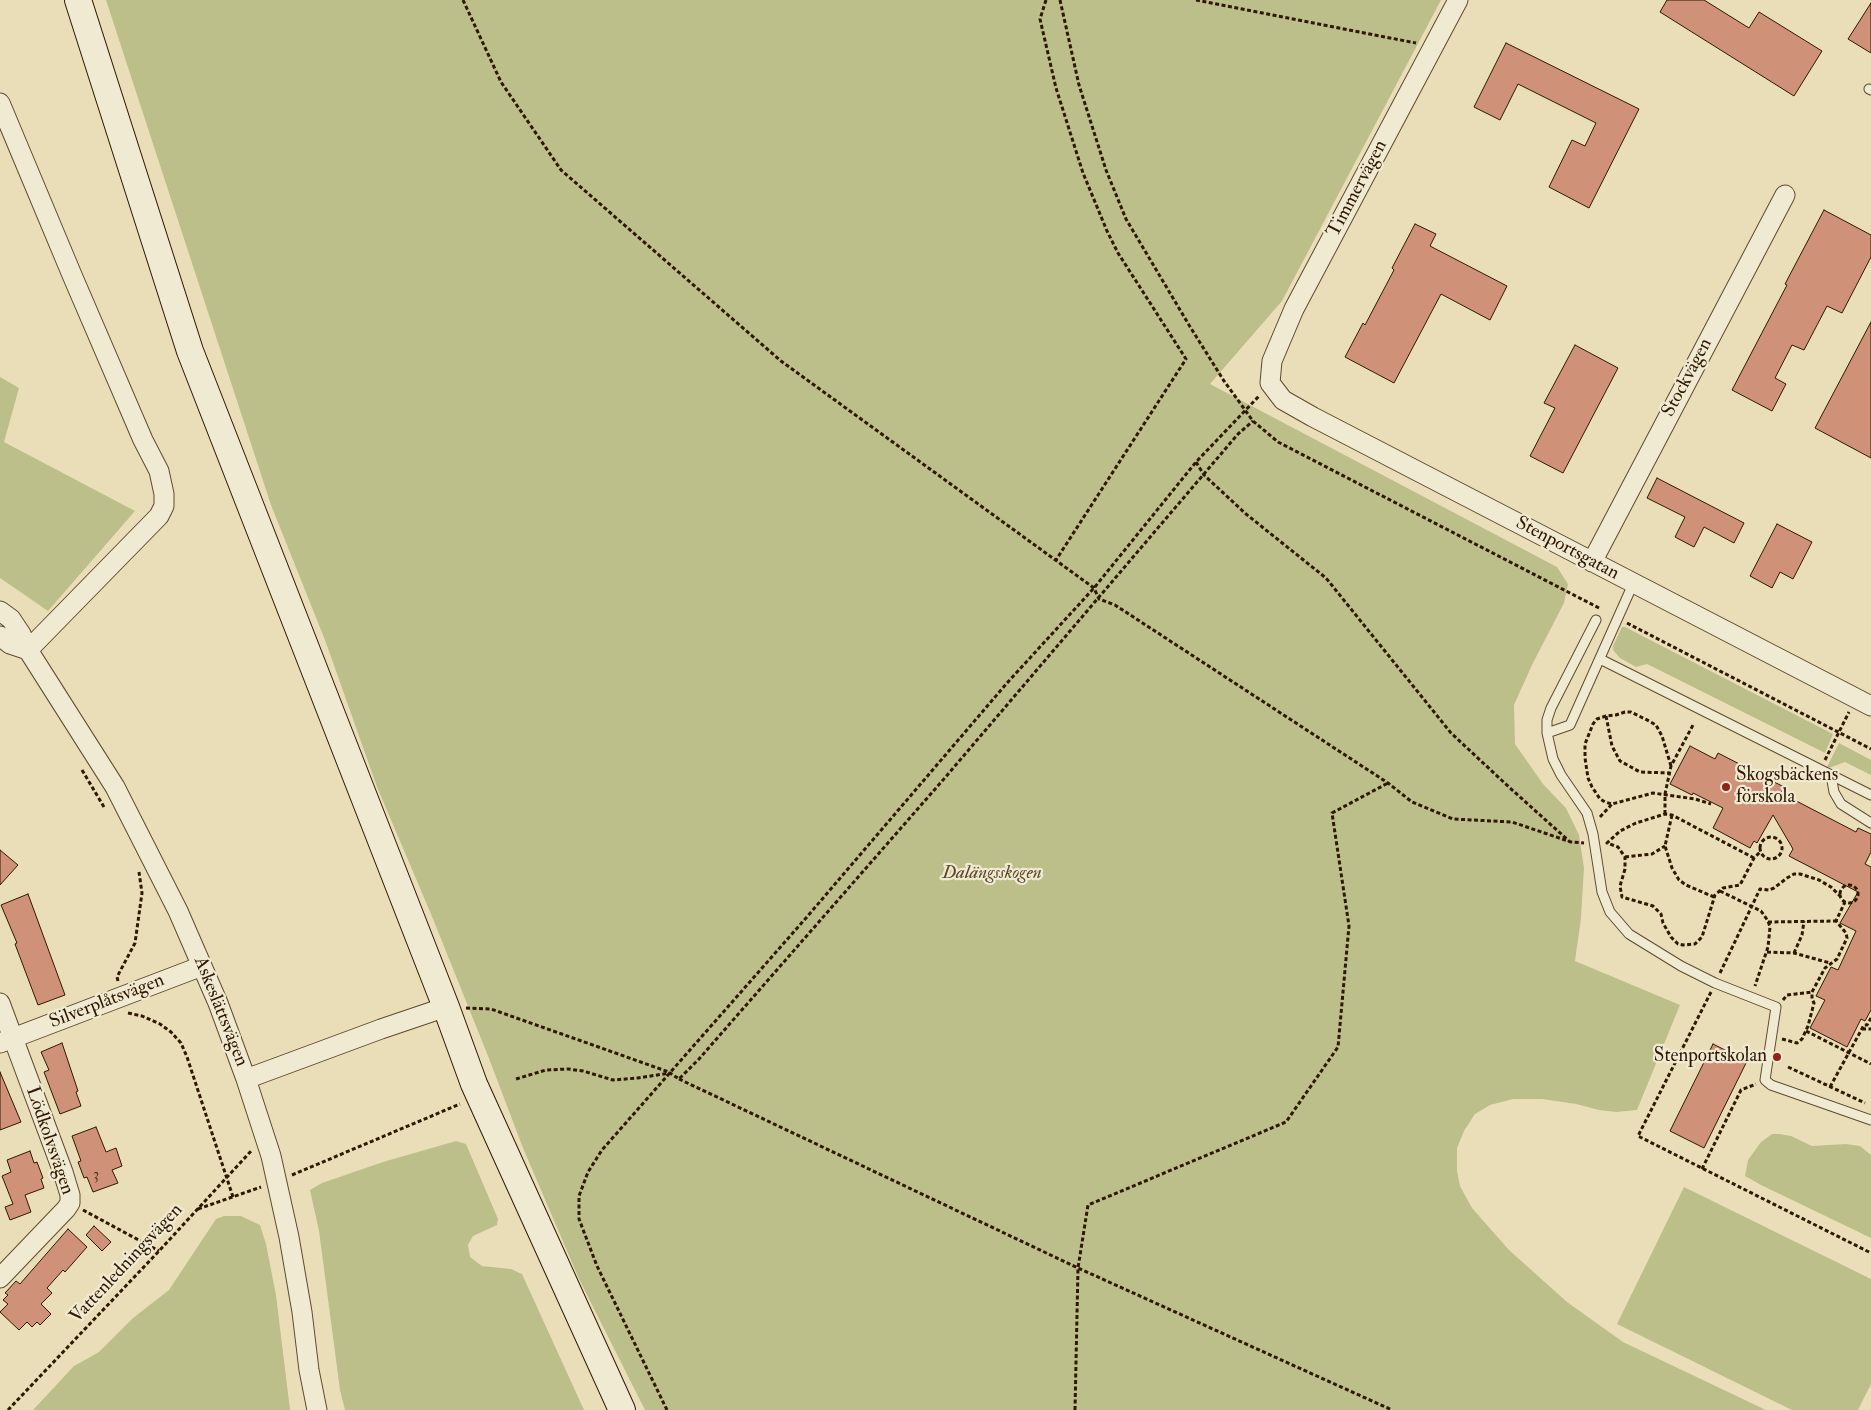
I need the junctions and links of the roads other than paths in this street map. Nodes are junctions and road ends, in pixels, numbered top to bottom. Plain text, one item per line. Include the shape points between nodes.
1 (78, 0) edge
2 (1458, 0) edge
3 (0, 103) edge
4 (1785, 195) dead end
5 (1270, 383) joint
6 (1592, 562) junction
7 (1633, 584) junction
8 (0, 611) edge
9 (1596, 620) dead end
10 (0, 636) edge
11 (28, 650) junction
12 (1600, 659) junction
13 (1864, 702) edge
14 (1547, 733) junction
15 (1831, 775) junction
16 (1871, 795) edge
17 (1871, 823) edge
18 (202, 966) junction
19 (0, 1003) edge
20 (446, 1007) junction
21 (6, 1041) edge
22 (246, 1079) junction
23 (1871, 1120) edge
24 (0, 1278) edge
25 (317, 1410) edge
26 (622, 1410) edge

1 - 20 main road via 190,352
2 - 5 street, Timmervägen via 1294,309 1272,361
3 - 11 street via 159,471 164,494 164,506 159,516
4 - 6 street, Stockvägen
5 - 6 street, Stenportsgatan via 1282,400
6 - 7 street, Stenportsgatan
7 - 12 lane
7 - 13 street, Stenportsgatan
8 - 11 street, Askeslättsvägen via 22,634
9 - 14 lane via 1551,708
10 - 11 street via 10,644
11 - 18 street, Askeslättsvägen via 115,787
12 - 14 lane via 1570,725
12 - 15 lane
14 - 23 lane via 1553,759 1587,813 1602,892 1610,912 1630,934 1681,966 1776,1007 1765,1080
15 - 16 lane
15 - 17 lane via 1834,792 1841,804
18 - 21 street, Silverplåtsvägen via 124,1008
18 - 22 street, Askeslättsvägen
19 - 21 street
20 - 22 street
20 - 26 main road via 474,1084
21 - 24 street, Lödkolvsvägen via 63,1172 70,1203
22 - 25 street, Askeslättsvägen via 277,1182

